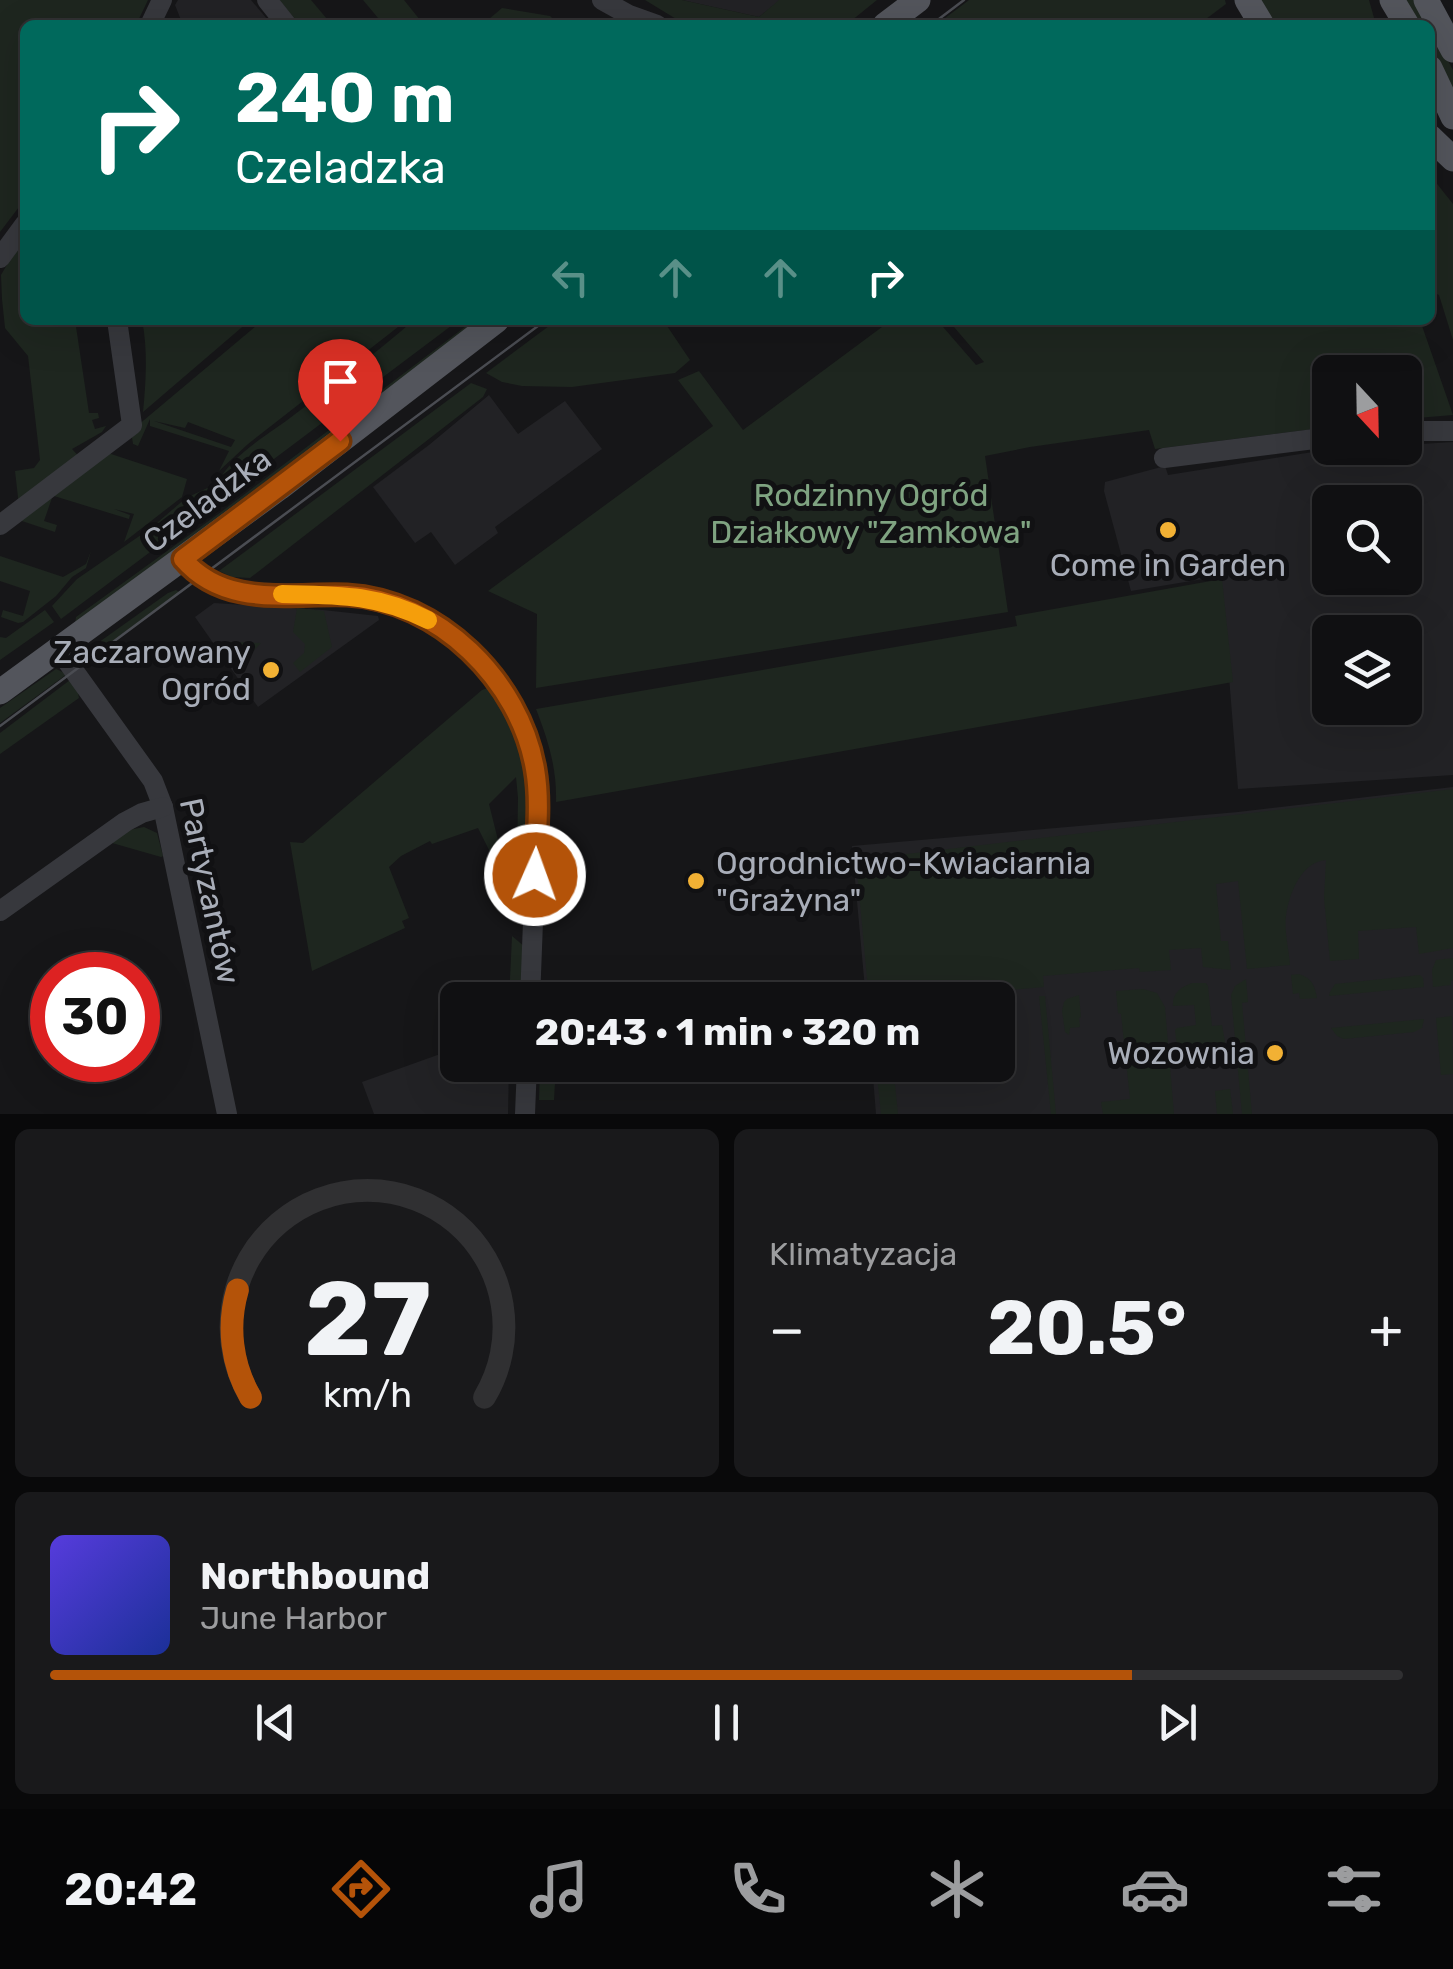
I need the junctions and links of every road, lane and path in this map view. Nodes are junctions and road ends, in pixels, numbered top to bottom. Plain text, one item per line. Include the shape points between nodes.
1 (266, 0) edge
2 (602, 0) edge
3 (918, 0) edge
4 (1426, 0) edge
5 (283, 20) edge
6 (632, 20) edge
7 (892, 20) edge
8 (1453, 50) edge
9 (1435, 79) edge
10 (1453, 117) edge
11 (20, 231) edge
12 (0, 258) edge
13 (118, 325) edge
14 (490, 325) edge
15 (1422, 431) edge
16 (1453, 431) edge
17 (1312, 438) edge
18 (1164, 458) dead end
19 (0, 525) edge
20 (183, 559) junction
21 (59, 650) junction
22 (0, 692) edge
23 (163, 807) junction
24 (0, 911) edge
25 (531, 982) edge
26 (526, 1082) edge
27 (227, 1114) edge
28 (525, 1114) edge

1 - 5 street
2 - 6 street
3 - 7 main road
4 - 8 main road
9 - 10 main road
11 - 12 street
13 - 19 street via 132,425
14 - 20 main road, Czeladzka
15 - 16 street
17 - 18 street
20 - 21 main road, Czeladzka
20 - 25 street via 233,592 351,596 398,607 438,626 493,675 514,706 538,791
21 - 22 main road, Czeladzka
21 - 23 street, Partyzantów via 153,781
23 - 24 street via 125,822
23 - 27 street, Partyzantów
26 - 28 street

